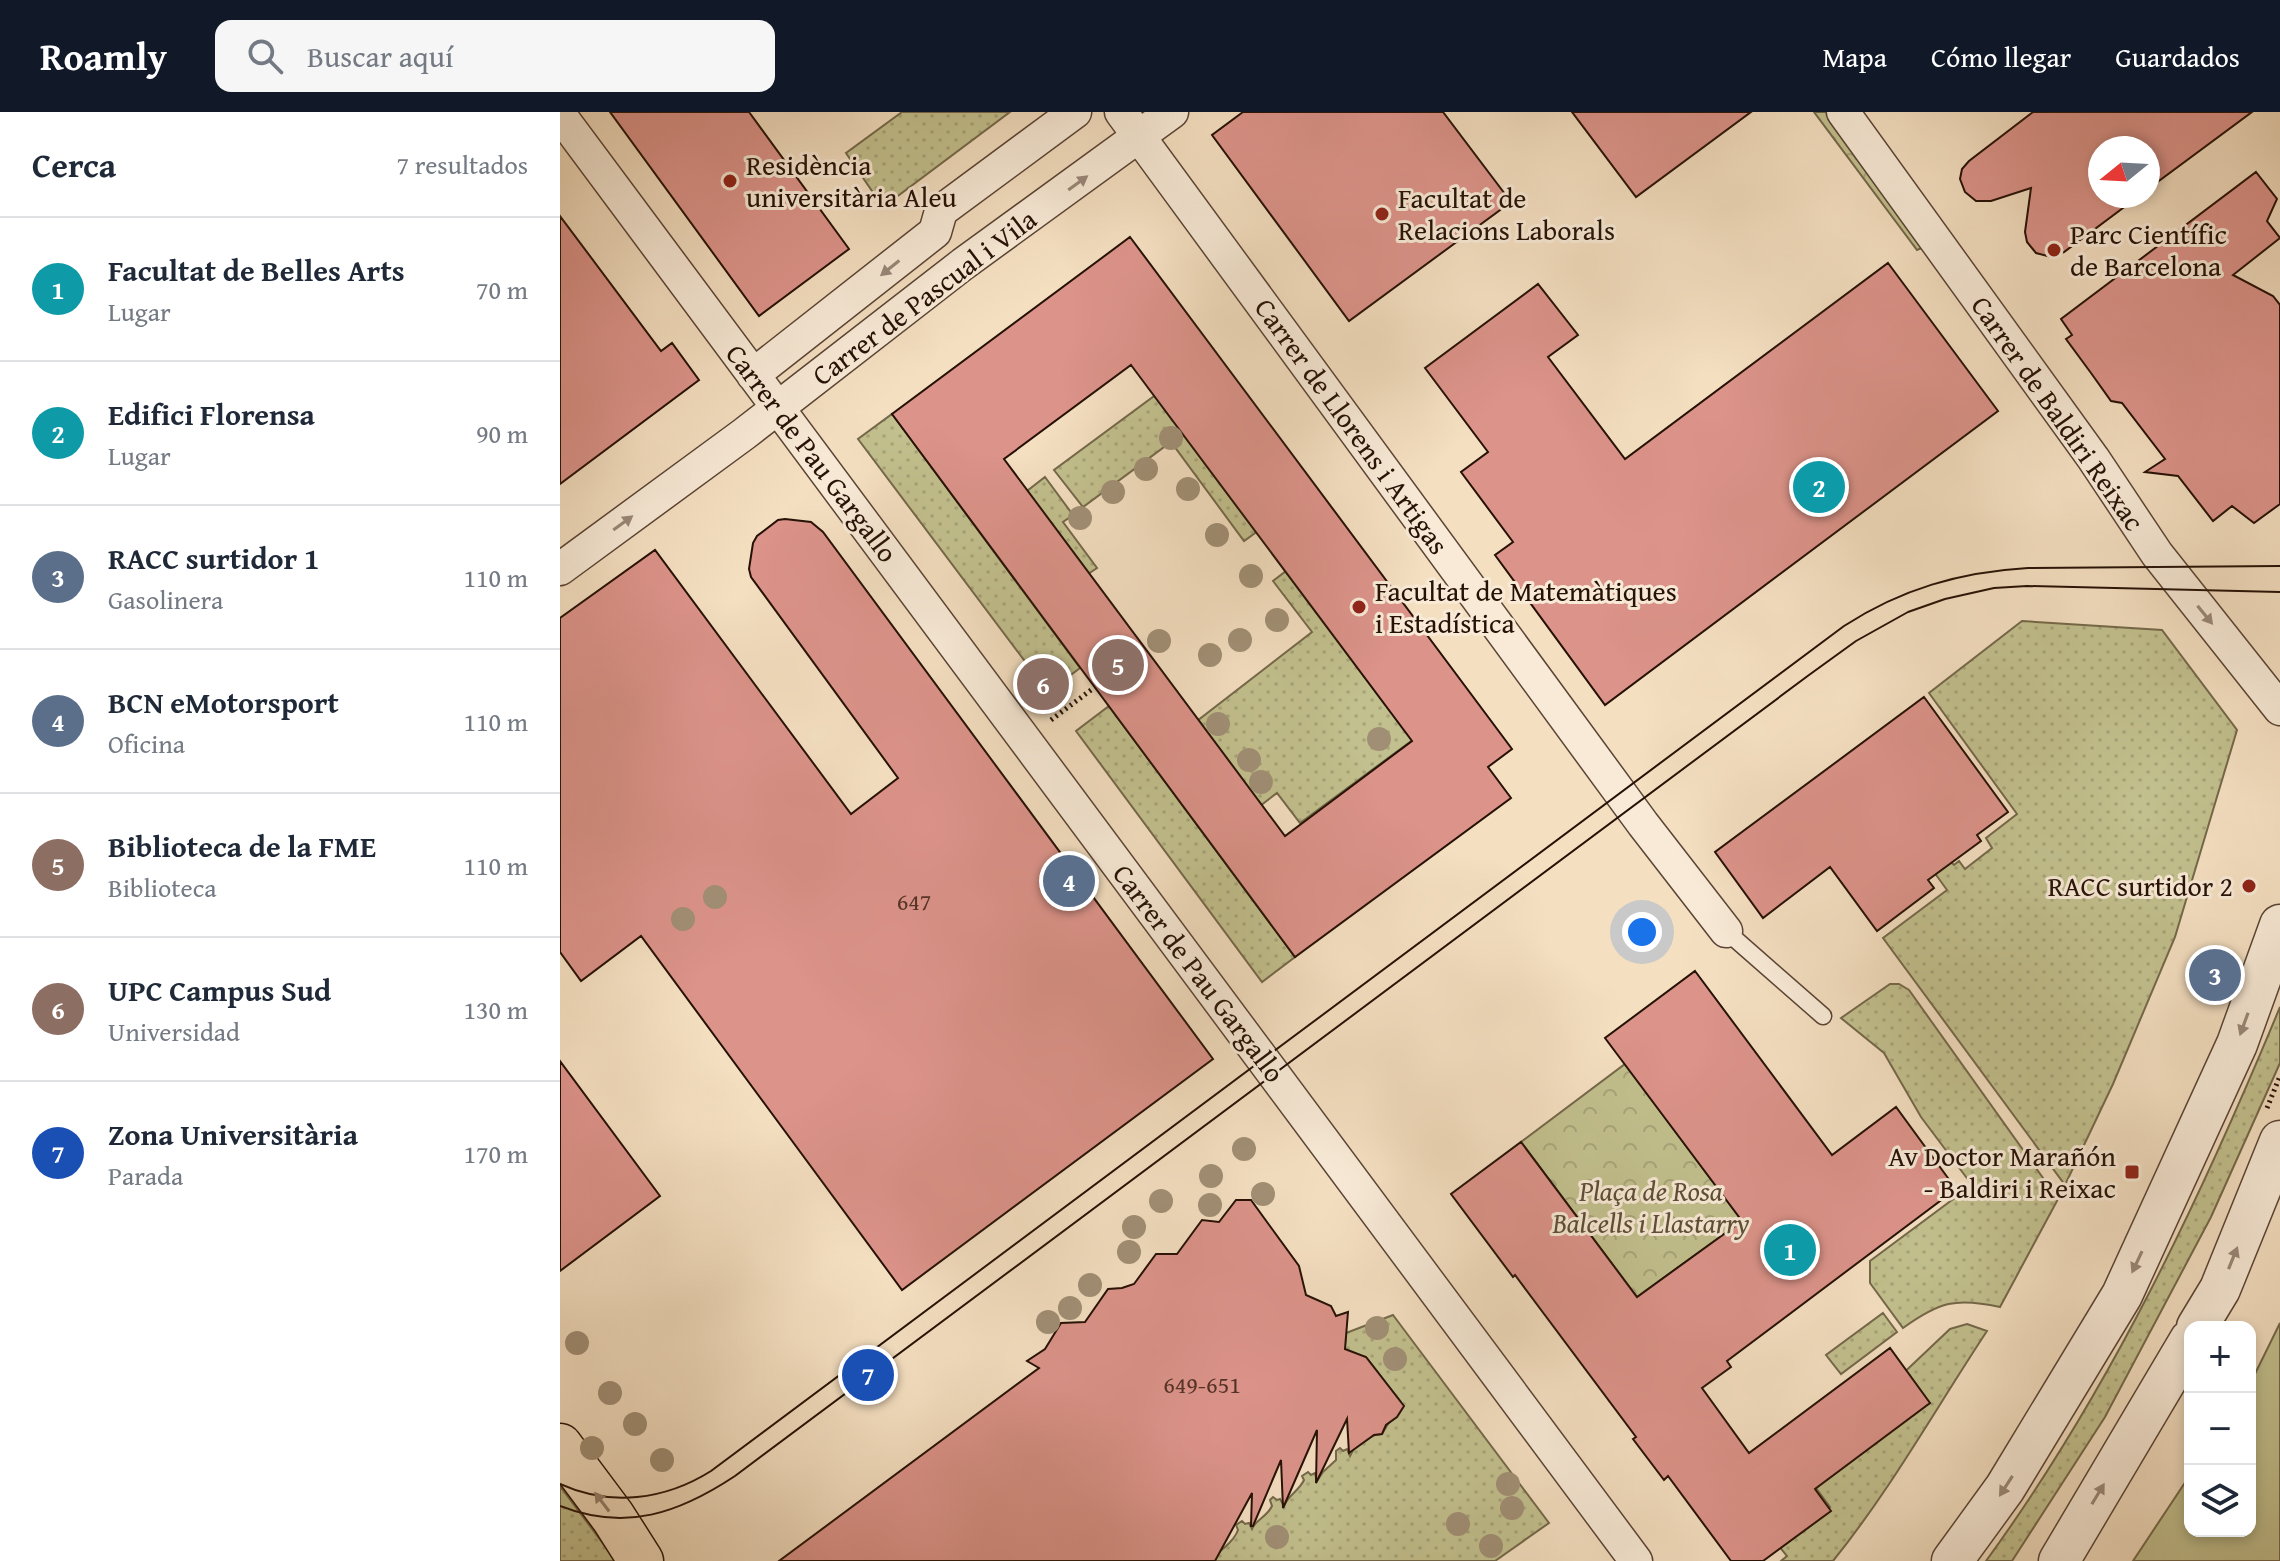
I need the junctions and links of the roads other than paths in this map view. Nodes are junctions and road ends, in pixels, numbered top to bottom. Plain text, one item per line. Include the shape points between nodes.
1 (1075, 112) edge
2 (1172, 112) edge
3 (1843, 112) edge
4 (560, 115) edge
5 (1130, 124) edge
6 (935, 232) junction
7 (963, 264) junction
8 (753, 375) junction
9 (778, 407) junction
10 (560, 569) edge
11 (2280, 709) edge
12 (2280, 925) edge
13 (1726, 931) joint
14 (1823, 1016) dead end
15 (2280, 1141) edge
16 (2201, 1321) edge
17 (2184, 1350) edge
18 (560, 1446) edge
19 (641, 1561) edge
20 (1636, 1561) edge
21 (1952, 1561) edge
22 (2059, 1561) edge

1 - 6 street, Carrer de Pascual i Vila via 941,211
2 - 5 street, Carrer de Pascual i Vila
3 -> 11 street, Carrer de Baldiri Reixac via 2157,554
4 - 8 street, Carrer de Pau Gargallo
7 -> 5 street, Carrer de Pascual i Vila
5 - 13 street, Carrer de Llorens i Artigas
6 - 7 street
6 -> 8 street, Carrer de Pascual i Vila
7 - 9 street, Carrer de Pascual i Vila
8 - 9 street, Carrer de Pau Gargallo
10 -> 9 street, Carrer de Pascual i Vila
9 - 20 street, Carrer de Pau Gargallo
12 -> 21 street via 2237,1044 2122,1295 2005,1488
13 - 14 lane
16 -> 15 street via 2220,1289
22 -> 17 street
19 -> 18 main road

